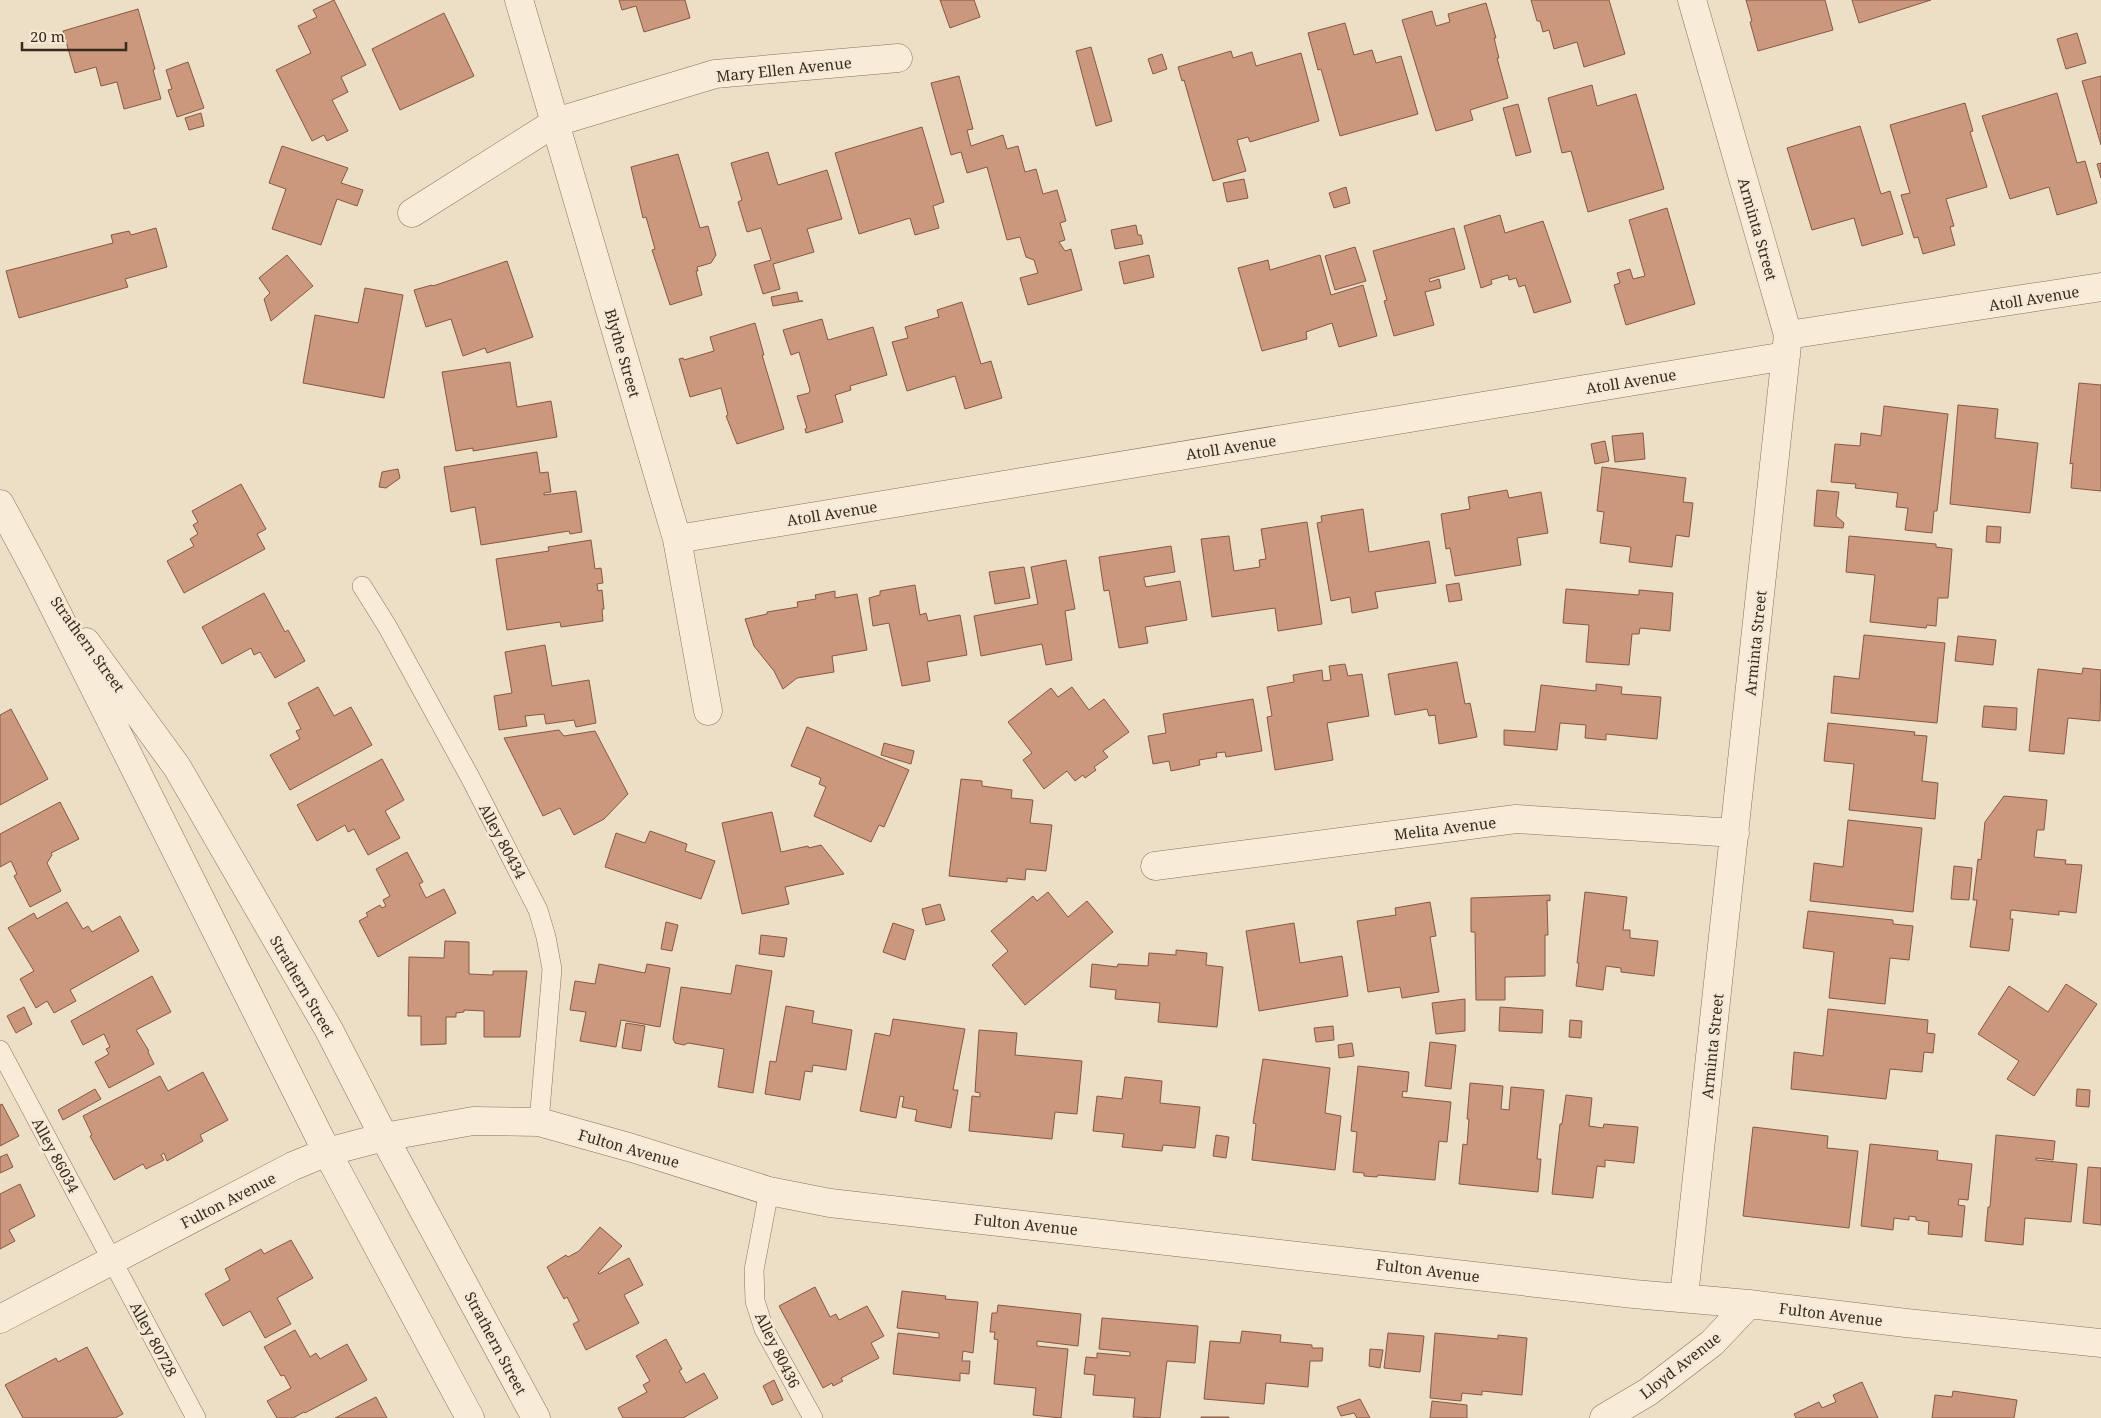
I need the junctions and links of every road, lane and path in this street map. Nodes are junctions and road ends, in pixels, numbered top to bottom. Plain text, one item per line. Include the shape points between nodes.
1 (519, 0) edge
2 (1692, 0) edge
3 (898, 58) dead end
4 (556, 122) junction
5 (412, 213) dead end
6 (2101, 287) edge
7 (1787, 346) junction
8 (0, 504) edge
9 (677, 539) junction
10 (38, 575) junction
11 (362, 586) dead end
12 (708, 711) dead end
13 (1735, 833) junction
14 (1156, 866) dead end
15 (0, 1050) edge
16 (539, 1122) junction
17 (384, 1137) junction
18 (327, 1152) junction
19 (770, 1191) junction
20 (112, 1260) junction
21 (1684, 1297) junction
22 (1749, 1304) junction
23 (0, 1320) edge
24 (2101, 1343) edge
25 (196, 1418) edge
26 (470, 1418) edge
27 (536, 1418) edge
28 (812, 1418) edge
29 (1604, 1418) edge

1 - 4 street, Blythe Street
2 - 7 street, Arminta Street
3 - 4 street, Mary Ellen Avenue via 715,74
4 - 5 street, Mary Ellen Avenue
4 - 9 street, Blythe Street
6 - 7 street, Atoll Avenue
7 - 9 street, Atoll Avenue
7 - 13 street, Arminta Street
8 - 10 street, Strathern Street
9 - 12 street, Blythe Street
10 - 17 street, Strathern Street via 177,767 329,1030
10 - 18 street, Strathern Street
11 - 16 lane, Alley 80434 via 471,778 538,910 552,969
13 - 14 street, Melita Avenue via 1516,819
13 - 21 street, Arminta Street
15 - 20 lane, Alley 86034
16 - 17 street, Fulton Avenue via 473,1120
16 - 19 street, Fulton Avenue
17 - 18 street, Fulton Avenue
17 - 27 street, Strathern Street
18 - 20 street, Fulton Avenue
18 - 26 street, Strathern Street
19 - 21 street, Fulton Avenue via 830,1203
19 - 28 lane, Alley 80436 via 754,1270 755,1301 764,1328
20 - 23 street, Fulton Avenue
20 - 25 lane, Alley 80728
21 - 22 street, Fulton Avenue
22 - 24 street, Fulton Avenue
22 - 29 street, Lloyd Avenue via 1712,1344 1648,1392

